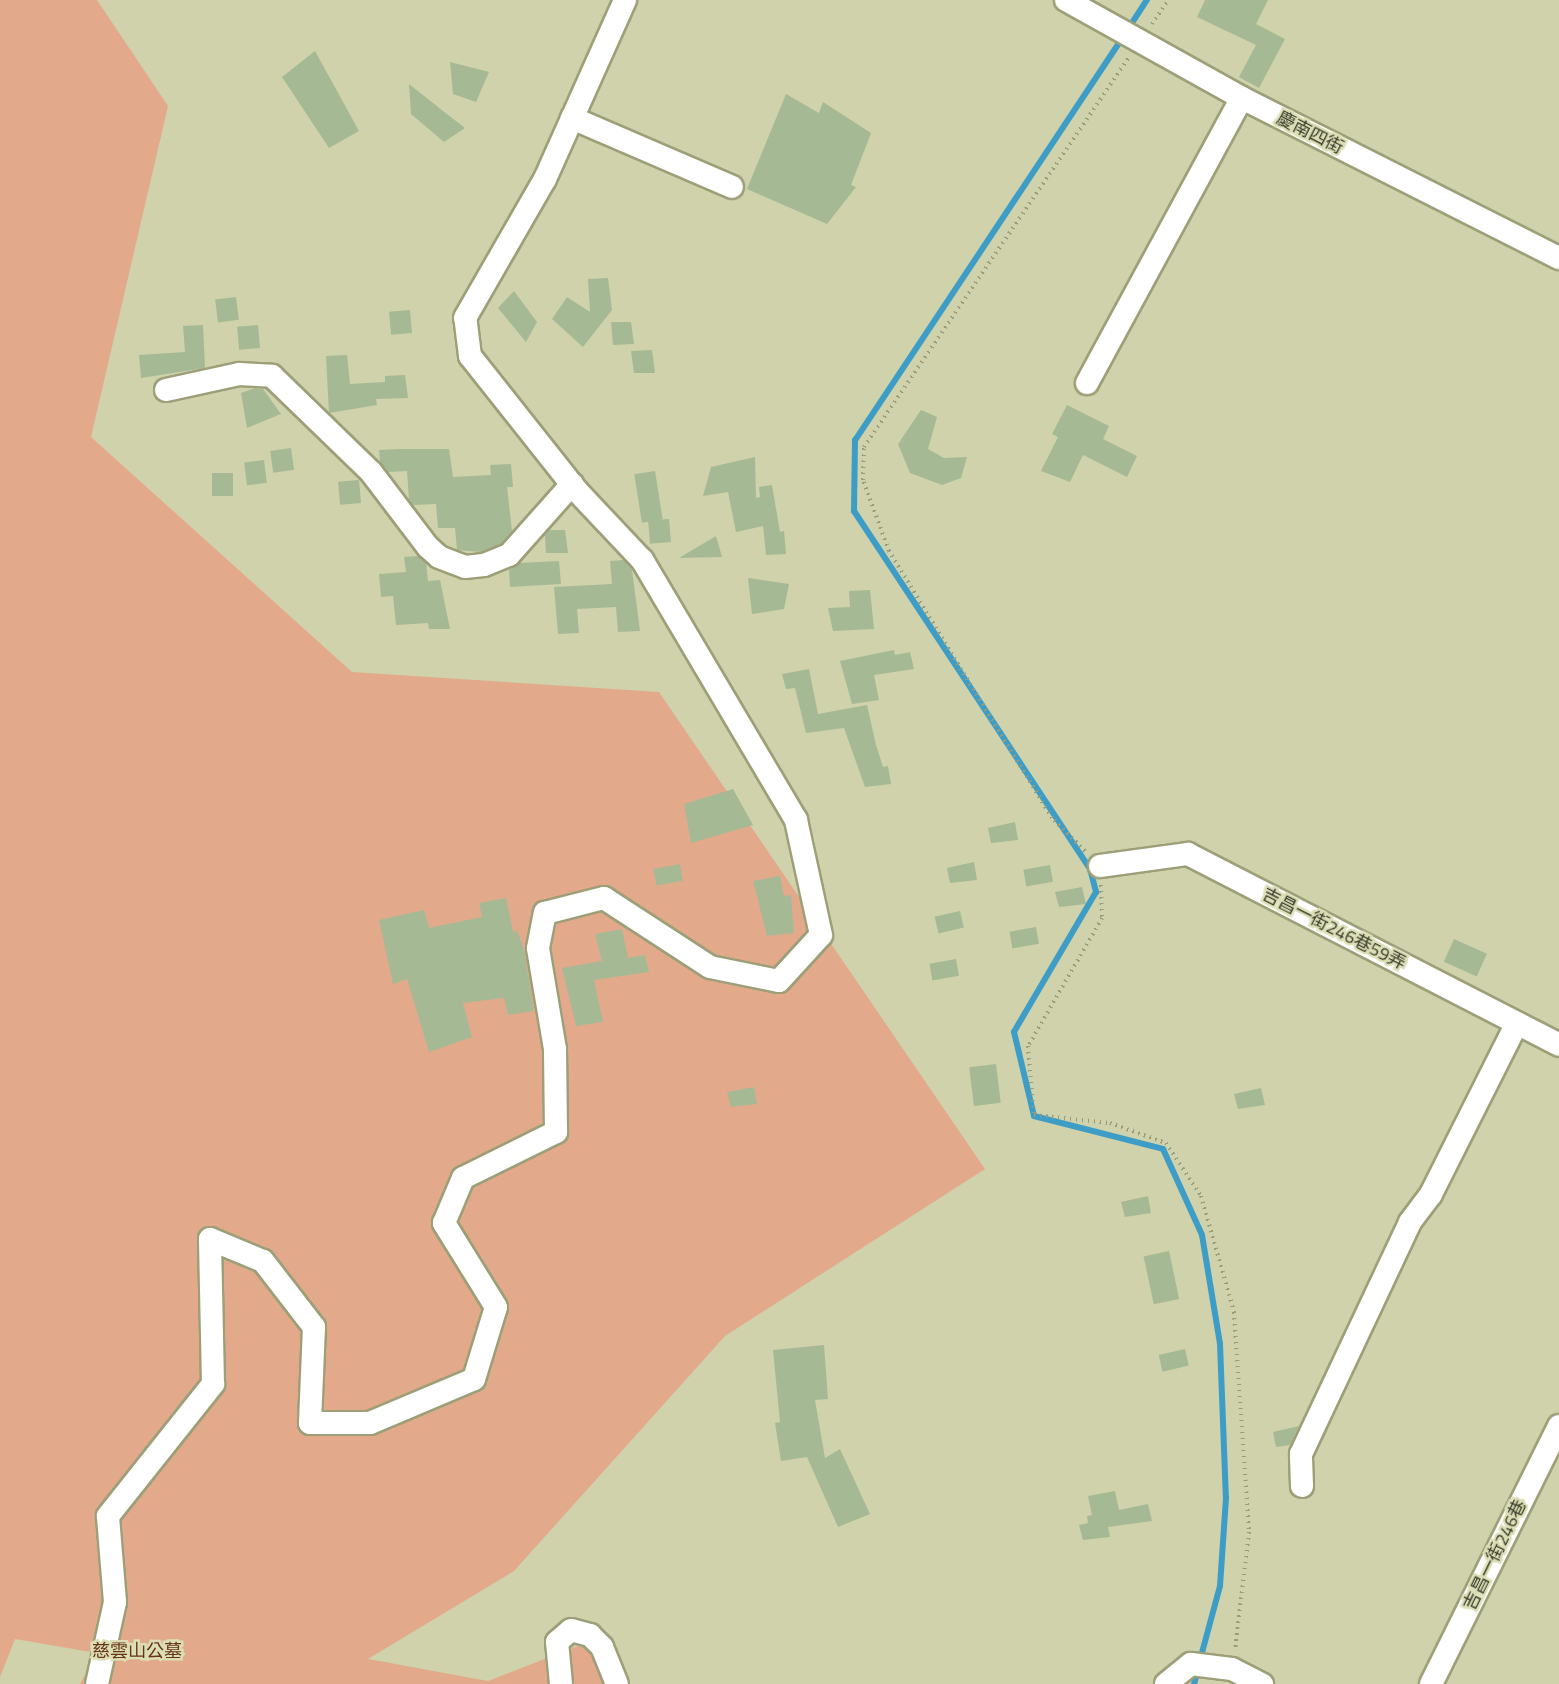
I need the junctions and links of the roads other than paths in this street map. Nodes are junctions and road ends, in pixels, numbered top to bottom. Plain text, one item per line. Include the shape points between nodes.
1 (626, 0) edge
2 (1066, 0) edge
3 (1242, 98) junction
4 (572, 118) junction
5 (732, 187) dead end
6 (1559, 258) edge
7 (1087, 383) dead end
8 (166, 390) dead end
9 (572, 484) junction
10 (1100, 866) road end
11 (1518, 1023) junction
12 (1559, 1045) edge
13 (1559, 1426) edge
14 (1302, 1486) dead end
15 (97, 1684) edge
16 (561, 1684) edge
17 (617, 1684) edge
18 (1166, 1684) edge
19 (1262, 1684) edge
20 (1431, 1684) edge

1 - 4 street
2 - 3 street, 慶南四街
3 - 6 street, 慶南四街
3 - 7 street
4 - 5 street
4 - 9 street via 545,179 465,318 470,356
8 - 9 street via 239,374 272,376 371,472 428,548 465,567 484,566 509,555
9 - 15 street via 642,560 796,820 820,935 779,981 710,967 604,898 545,913 538,948 555,1049 556,1132 463,1178 444,1223 496,1307 474,1379 370,1423 310,1423 314,1327 263,1261 210,1239 213,1384 108,1516 115,1602
10 - 11 street, 吉昌一街246巷59弄 via 1188,854
11 - 12 street, 吉昌一街246巷59弄
11 - 14 street via 1431,1194 1410,1222 1301,1454
13 - 20 street, 吉昌一街246巷
16 - 17 street via 557,1642 571,1630 590,1635 602,1647
18 - 19 street via 1191,1664 1232,1669

